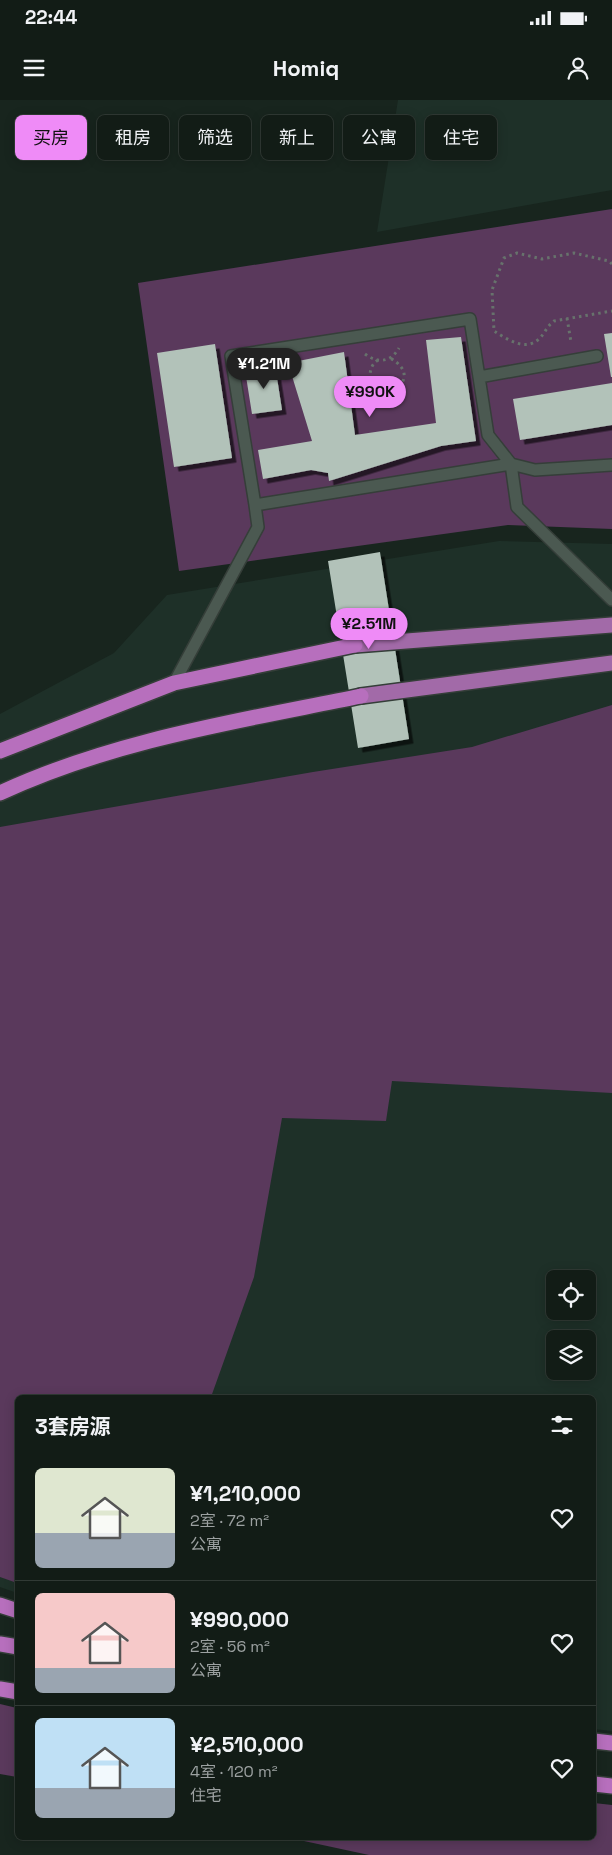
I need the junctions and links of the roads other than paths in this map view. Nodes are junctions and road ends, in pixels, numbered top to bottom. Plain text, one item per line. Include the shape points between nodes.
1 (597, 356) dead end
2 (479, 377) junction
3 (511, 464) junction
4 (612, 464) edge
5 (255, 505) junction
6 (612, 600) edge
7 (612, 625) edge
8 (612, 663) edge
9 (174, 683) junction
10 (0, 751) edge
11 (0, 793) edge
12 (0, 1605) edge
13 (15, 1610) edge
14 (0, 1644) edge
15 (15, 1646) edge
16 (0, 1689) edge
17 (15, 1692) edge
18 (596, 1741) edge
19 (612, 1743) edge
20 (596, 1784) edge
21 (612, 1786) edge

1 - 2 lane
2 - 3 lane via 488,435
2 - 5 lane via 470,319 231,356
3 - 4 lane via 535,470
3 - 5 lane
3 - 6 lane via 517,507
5 - 9 lane via 258,527
7 - 9 highway via 355,646
8 - 11 highway via 361,696 154,738 41,774
9 - 10 highway
12 - 13 highway
14 - 15 highway
16 - 17 highway
18 - 19 highway
20 - 21 highway

